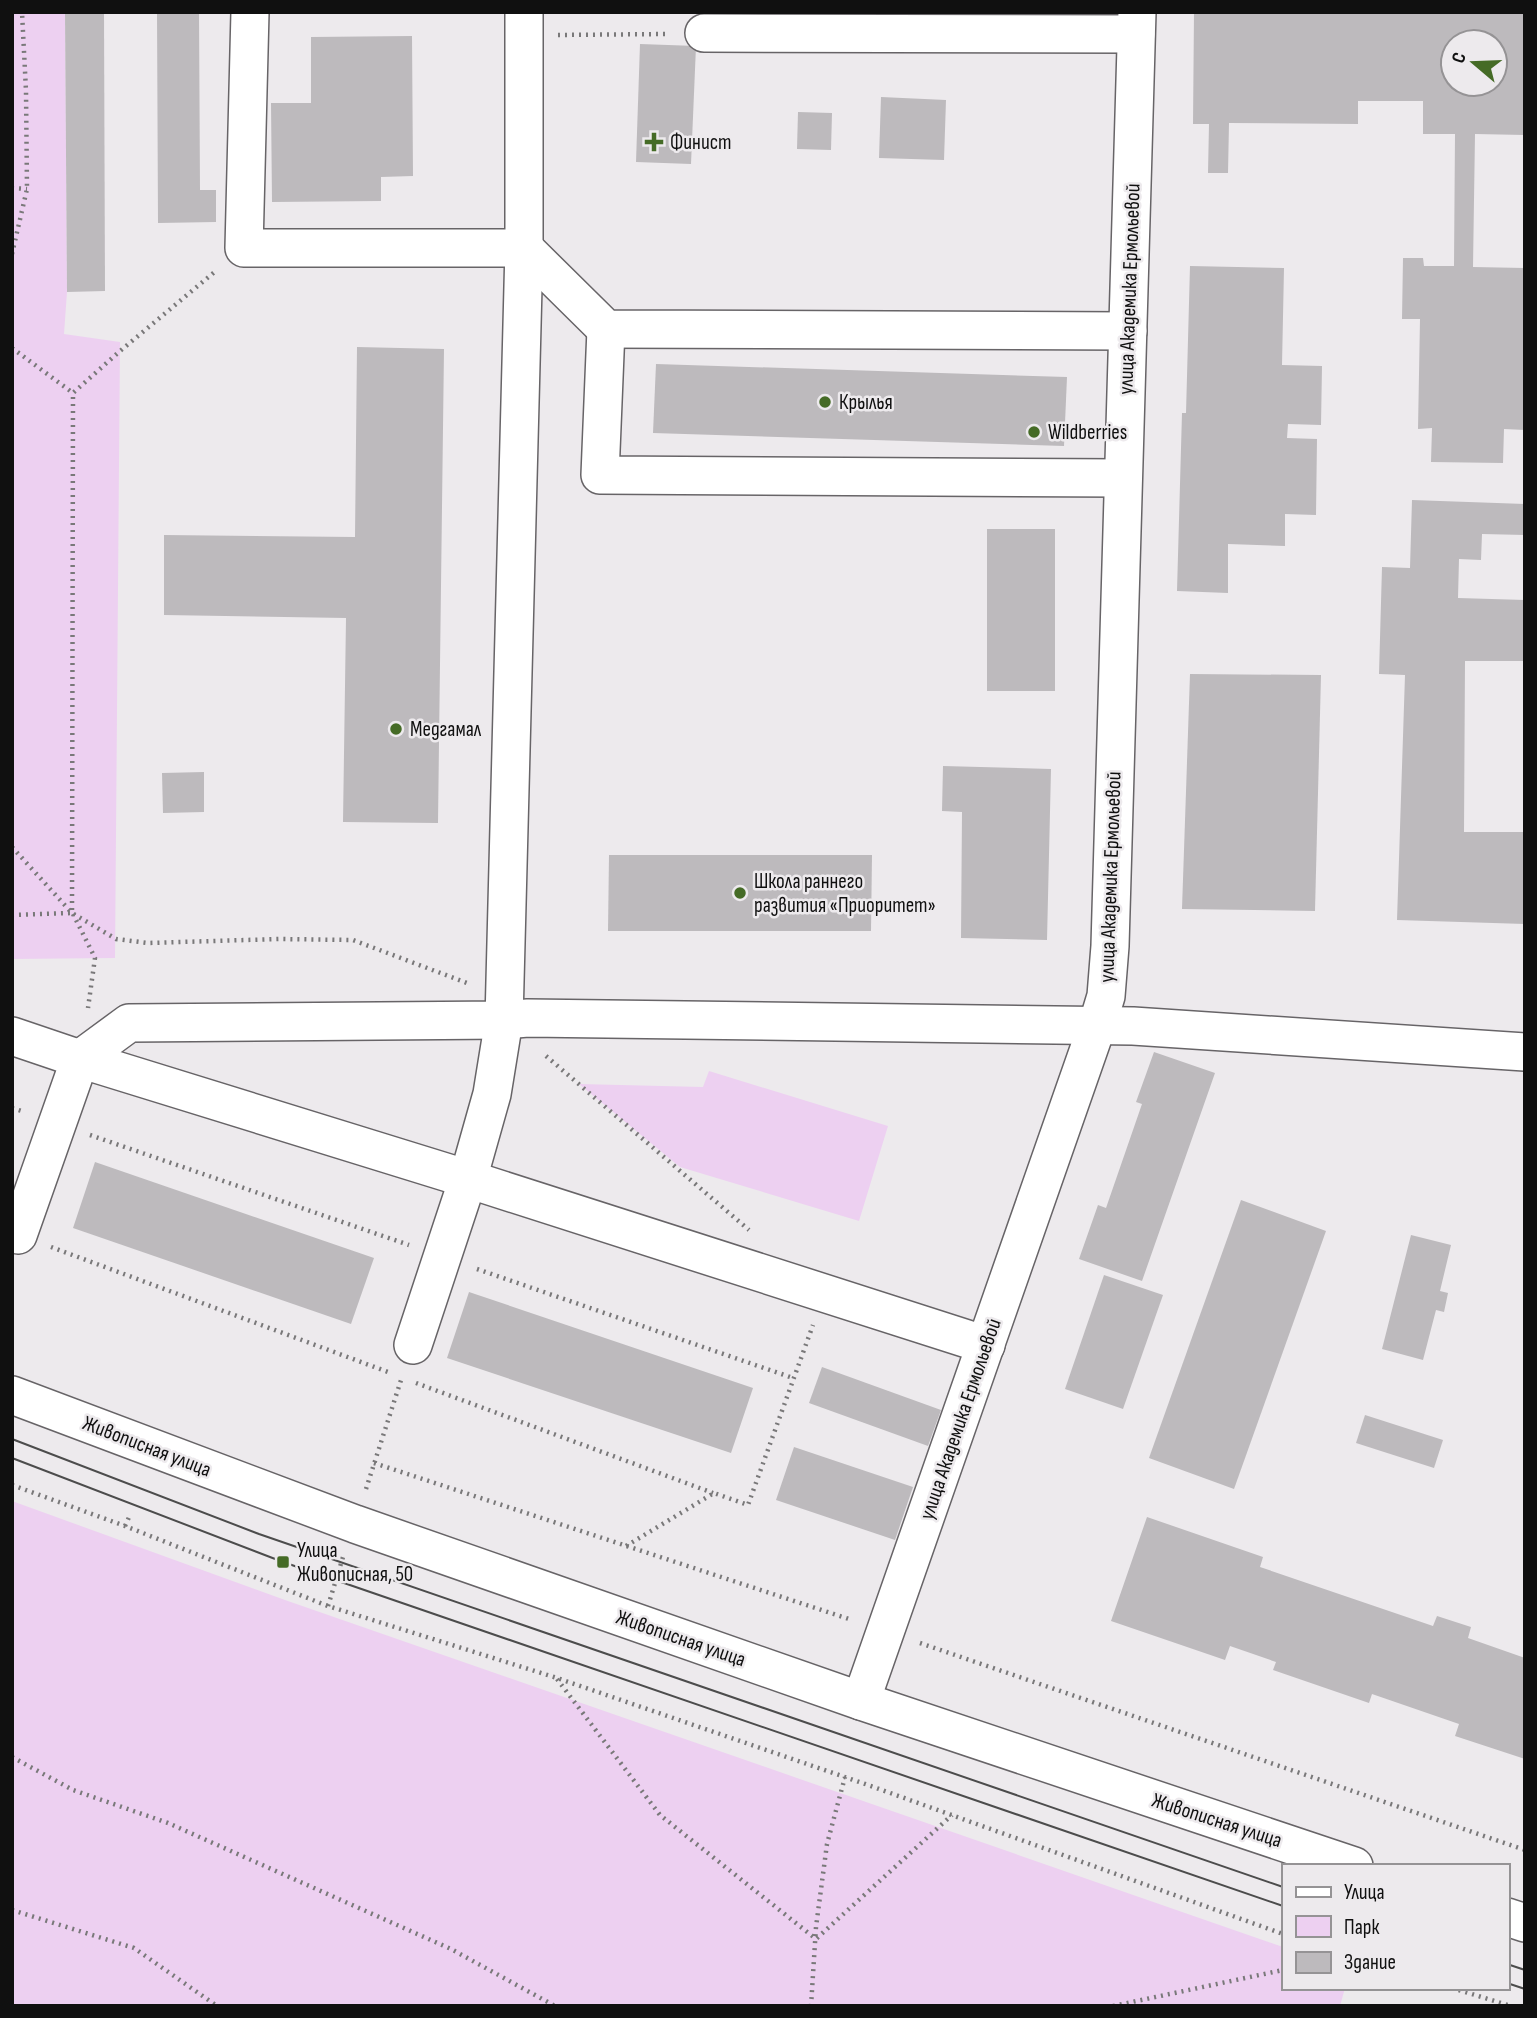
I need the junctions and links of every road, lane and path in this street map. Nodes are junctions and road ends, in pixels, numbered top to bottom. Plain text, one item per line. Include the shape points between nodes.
1 (22, 12) edge
2 (250, 12) edge
3 (524, 12) edge
4 (1136, 23) edge
5 (704, 33) joint
6 (554, 35) dead end
7 (12, 188) edge
8 (27, 189) junction
9 (244, 248) junction
10 (524, 248) junction
11 (12, 254) edge
12 (606, 329) junction
13 (1128, 331) junction
14 (12, 348) edge
15 (73, 393) junction
16 (1123, 478) junction
17 (12, 847) edge
18 (72, 913) junction
19 (12, 915) edge
20 (504, 1020) junction
21 (1097, 1026) junction
22 (12, 1035) edge
23 (1525, 1052) edge
24 (80, 1059) junction
25 (12, 1108) edge
26 (57, 1124) junction
27 (468, 1179) junction
28 (18, 1235) joint
29 (760, 1238) dead end
30 (442, 1257) junction
31 (807, 1343) dead end
32 (413, 1345) joint
33 (986, 1345) junction
34 (389, 1373) dead end
35 (793, 1378) junction
36 (415, 1382) dead end
37 (12, 1395) edge
38 (374, 1463) junction
39 (12, 1485) edge
40 (714, 1493) junction
41 (130, 1515) dead end
42 (355, 1524) junction
43 (125, 1525) junction
44 (626, 1546) junction
45 (328, 1606) junction
46 (884, 1630) junction
47 (557, 1678) junction
48 (861, 1701) junction
49 (12, 1757) edge
50 (845, 1777) junction
51 (952, 1815) junction
52 (1525, 1850) edge
53 (1348, 1864) edge
54 (12, 1910) edge
55 (1282, 1934) edge
56 (816, 1940) junction
57 (1282, 1970) edge
58 (1459, 1990) edge
59 (217, 2006) edge
60 (555, 2006) edge
61 (811, 2006) edge
62 (1114, 2006) edge
63 (1511, 2006) edge

1 - 8 path
2 - 9 street
3 - 10 street
4 - 5 street
4 - 13 street, улица Академика Ермольевой
5 - 6 path
7 - 8 path
8 - 11 path
9 - 10 street
9 - 15 path
10 - 12 street
10 - 20 street
12 - 13 street
12 - 16 street via 600,475
13 - 16 street, улица Академика Ермольевой
14 - 15 path
15 - 18 path
16 - 21 street, улица Академика Ермольевой via 1110,946 1106,996
17 - 18 path
18 - 19 path
18 - 20 path via 116,939 148,943 353,940 465,981
18 - 24 path via 95,958
20 - 21 street
20 - 24 street via 130,1023
20 - 27 street via 492,1094
20 - 29 path
21 - 23 street
21 - 33 street, улица Академика Ермольевой
22 - 24 street
24 - 26 street
24 - 27 street
25 - 26 path
26 - 28 street
26 - 30 path
27 - 30 street
27 - 33 street
28 - 34 path
30 - 32 street
30 - 35 path
31 - 35 path
32 - 38 path
33 - 46 street, улица Академика Ермольевой
35 - 40 path via 748,1505
36 - 40 path
37 - 42 street, Живописная улица
38 - 42 path
38 - 44 path
39 - 43 path
40 - 44 path
41 - 43 path
42 - 45 path
42 - 48 street, Живописная улица
43 - 45 path
44 - 46 path
45 - 47 path
46 - 48 street, улица Академика Ермольевой
46 - 52 path
47 - 50 path
47 - 56 path via 660,1815
48 - 53 street, Живописная улица
49 - 60 path via 73,1790 168,1823 452,1949
50 - 51 path
50 - 56 path via 827,1844
51 - 55 path
51 - 56 path
54 - 59 path via 134,1948
56 - 61 path
57 - 62 path
58 - 63 path

